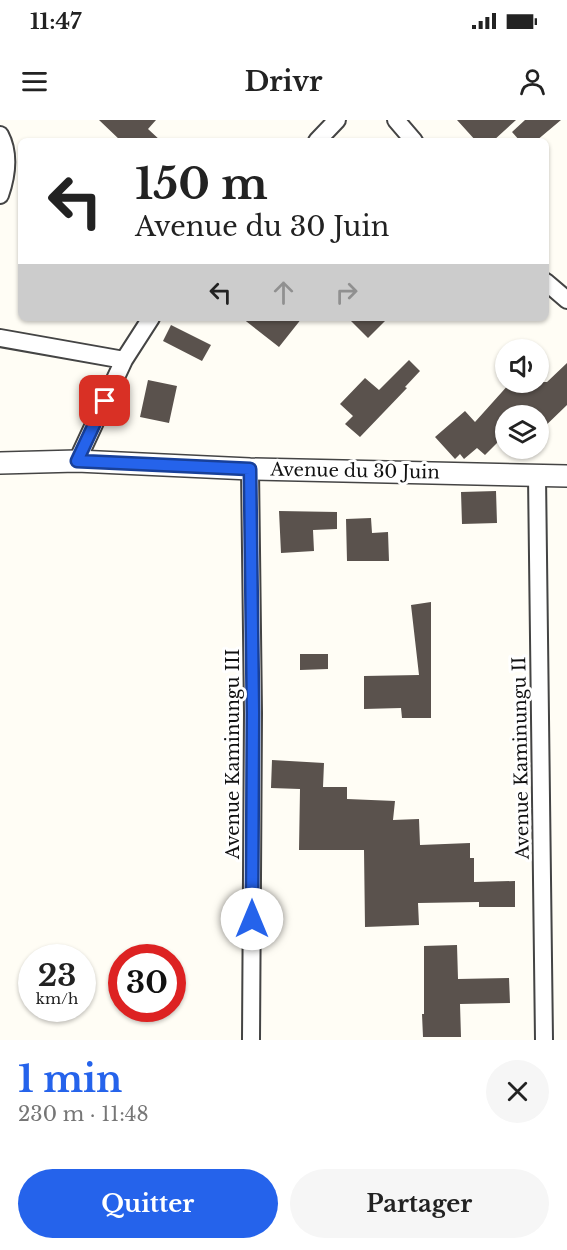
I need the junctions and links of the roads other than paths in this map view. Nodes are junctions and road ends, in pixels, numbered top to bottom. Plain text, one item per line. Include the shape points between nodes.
1 (337, 120) edge
2 (396, 120) edge
3 (0, 135) edge
4 (320, 138) edge
5 (411, 138) edge
6 (0, 195) edge
7 (549, 285) edge
8 (567, 300) edge
9 (149, 321) edge
10 (0, 338) edge
11 (124, 360) junction
12 (77, 461) junction
13 (0, 464) edge
14 (250, 469) junction
15 (537, 476) junction
16 (567, 476) edge
17 (251, 1040) edge
18 (544, 1040) edge

1 - 4 street
2 - 5 street
3 - 6 street via 7,155
7 - 8 street
9 - 11 street
10 - 11 street
11 - 12 street
12 - 13 street, Avenue du 30 Juin
12 - 14 street, Avenue du 30 Juin
14 - 15 street, Avenue du 30 Juin
14 - 17 street, Avenue Kaminungu III
15 - 16 street, Avenue du 30 Juin
15 - 18 street, Avenue Kaminungu II

